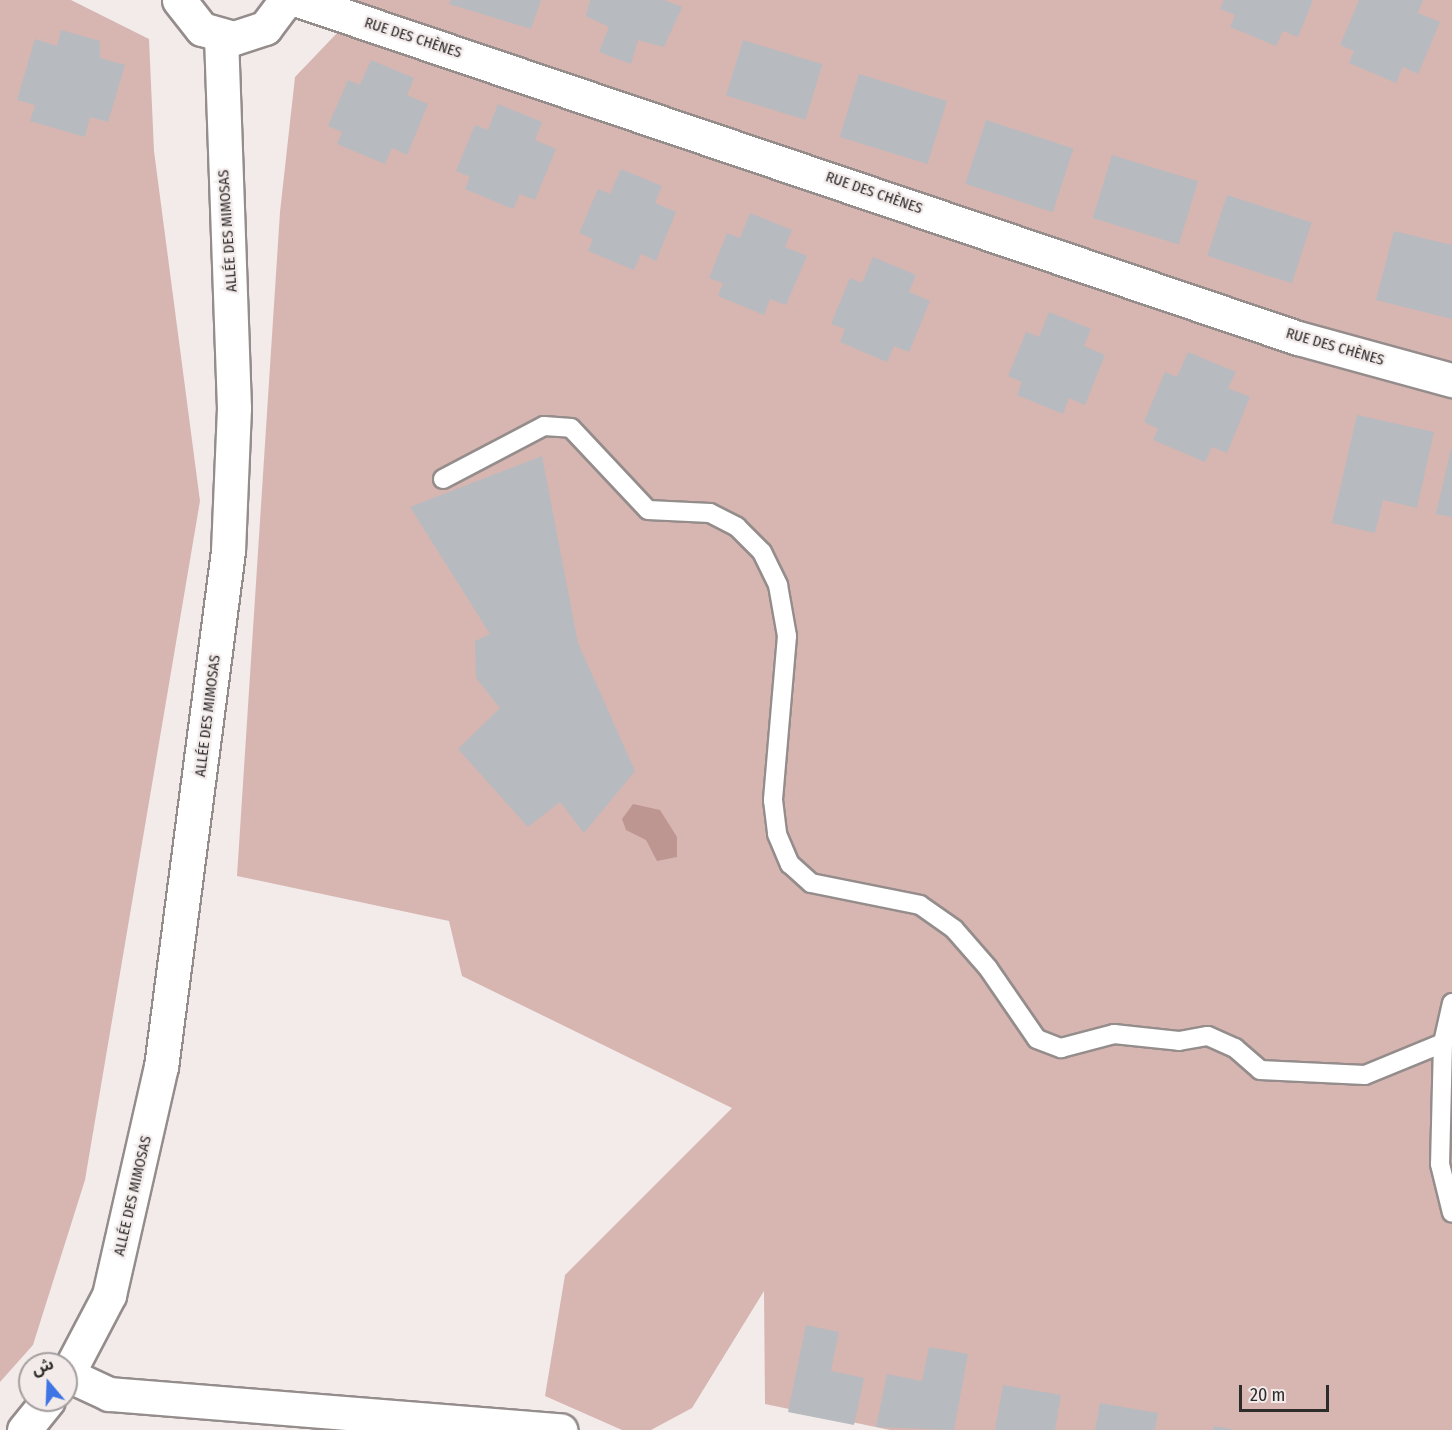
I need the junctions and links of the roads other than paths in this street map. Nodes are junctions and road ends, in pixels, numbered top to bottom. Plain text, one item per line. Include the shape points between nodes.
1 (179, 0) edge
2 (286, 0) edge
3 (298, 0) edge
4 (221, 37) junction
5 (1452, 380) edge
6 (443, 479) dead end
7 (1452, 1003) edge
8 (1443, 1043) junction
9 (1452, 1213) edge
10 (78, 1355) edge
11 (78, 1381) edge
12 (38, 1412) edge
13 (24, 1430) edge
14 (561, 1430) edge

1 - 4 street via 196,25
2 - 4 street via 259,31
3 - 5 street, RUE DES CHÈNES via 1298,338
4 - 10 street, ALLÉE DES MIMOSAS via 234,396 228,551 161,1067 109,1295
6 - 8 lane via 544,426 571,428 648,510 710,513 737,527 762,552 778,585 787,636 773,800 777,834 790,864 811,883 920,905 954,929 988,968 1037,1039 1061,1048 1114,1034 1179,1041 1208,1036 1235,1048 1260,1070 1365,1075
7 - 8 lane
8 - 9 lane via 1440,1164
11 - 14 street via 109,1394
12 - 13 street

